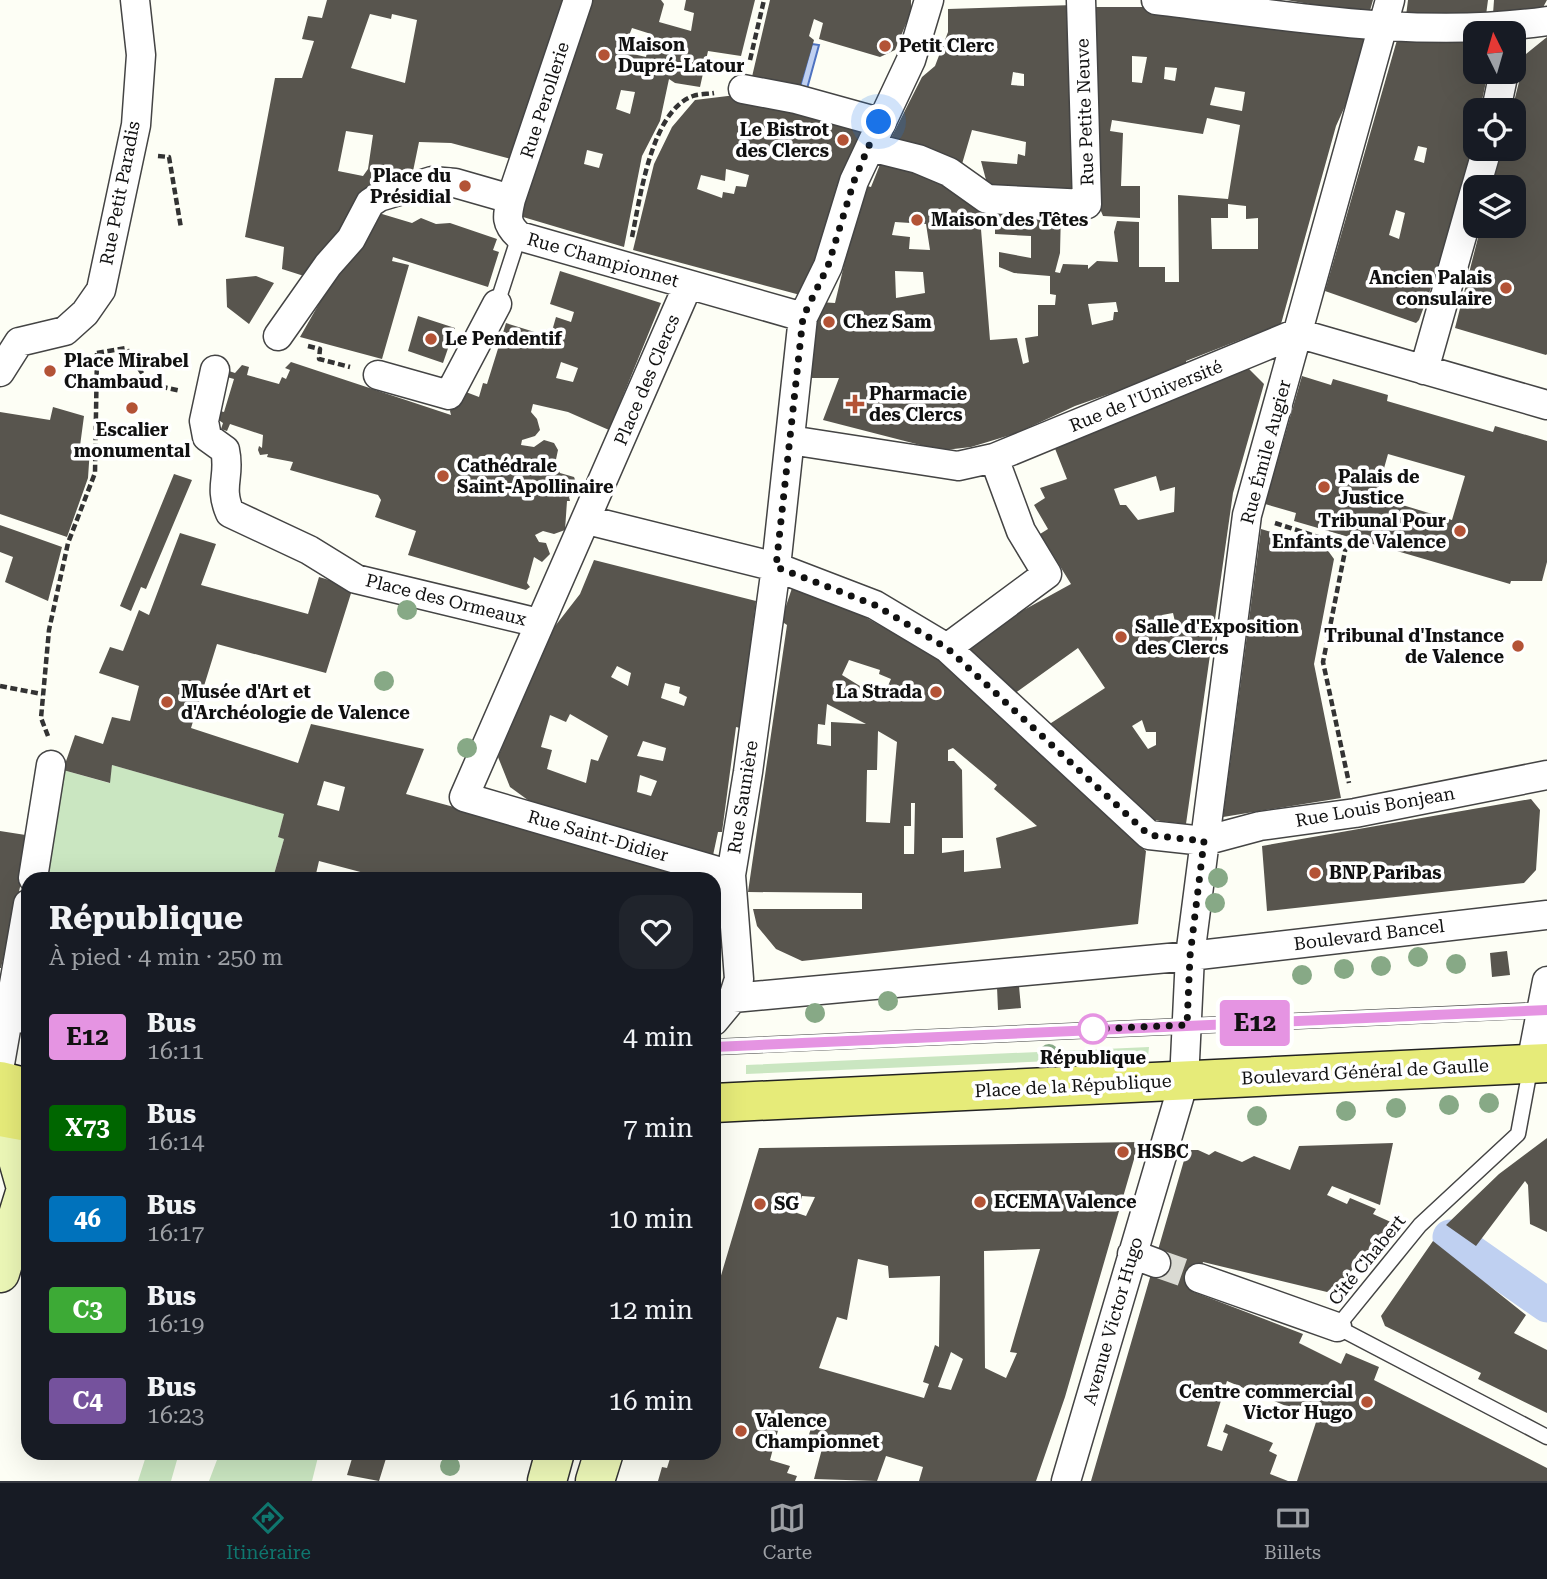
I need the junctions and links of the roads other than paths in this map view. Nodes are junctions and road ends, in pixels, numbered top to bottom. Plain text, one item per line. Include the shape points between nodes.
1 (135, 0) edge
2 (578, 0) edge
3 (929, 0) edge
4 (1081, 0) edge
5 (1156, 0) edge
6 (1390, 0) edge
7 (1547, 21) edge
8 (1526, 26) edge
9 (1381, 28) junction
10 (1463, 29) edge
11 (743, 89) road end
12 (875, 135) junction
13 (511, 199) junction
14 (1463, 234) edge
15 (519, 236) junction
16 (688, 285) junction
17 (498, 304) joint
18 (803, 317) junction
19 (278, 323) road end
20 (1297, 333) junction
21 (9, 338) edge
22 (215, 370) dead end
23 (1424, 370) junction
24 (0, 372) edge
25 (378, 375) road end
26 (1547, 405) edge
27 (790, 440) junction
28 (994, 458) junction
29 (587, 520) junction
30 (776, 567) junction
31 (539, 623) junction
32 (947, 648) junction
33 (51, 765) road end
34 (1547, 775) edge
35 (464, 797) joint
36 (1204, 841) junction
37 (34, 872) edge
38 (721, 872) edge
39 (721, 872) edge
40 (731, 875) junction
41 (1547, 915) edge
42 (21, 953) edge
43 (1190, 956) junction
44 (1547, 981) edge
45 (733, 998) junction
46 (1544, 1010) edge
47 (721, 1013) edge
48 (11, 1023) edge
49 (1187, 1025) junction
50 (721, 1047) edge
51 (1539, 1063) edge
52 (0, 1064) edge
53 (0, 1081) edge
54 (1184, 1081) junction
55 (21, 1086) edge
56 (721, 1103) edge
57 (0, 1118) edge
58 (21, 1121) edge
59 (0, 1136) edge
60 (21, 1168) edge
61 (21, 1205) edge
62 (0, 1273) edge
63 (1199, 1278) tunnel mouth
64 (1337, 1327) junction
65 (1547, 1437) edge
66 (553, 1460) edge
67 (602, 1460) edge
68 (547, 1481) edge
69 (595, 1481) edge
70 (1066, 1481) edge

1 - 21 street, Rue Petit Paradis via 141,55 136,125 101,290 65,331
2 - 13 street, Rue Perollerie
3 - 12 street via 911,61
4 - 12 street, Rue Petite Neuve via 1087,204 987,199 948,172
5 - 9 street
6 - 9 street, Rue Émile Augier
7 - 8 street
9 - 10 street
9 - 20 street, Rue Émile Augier
11 - 12 street via 796,99
12 - 18 street via 854,181 828,266
13 - 15 street, Rue Championnet via 506,219
13 - 19 street via 432,181 370,203 351,239
14 - 23 street
15 - 16 street, Rue Championnet
15 - 17 lane
16 - 18 street
16 - 29 street, Place des Clercs
17 - 25 street via 449,395
18 - 27 street
20 - 23 street
20 - 28 street, Rue de l'Université
20 - 36 street, Rue Émile Augier via 1247,515
21 - 24 street
22 - 31 street, Place des Ormeaux via 204,421 207,437 225,450 228,465 223,495 230,513 309,550 356,579
23 - 26 street
27 - 28 street, Rue de l'Université via 958,467
27 - 30 street, Rue Saunière
28 - 32 street via 1021,531 1047,574
29 - 30 street
29 - 31 street, Place des Ormeaux
30 - 32 street via 875,605
30 - 40 street, Rue Saunière
31 - 35 street, Place des Ormeaux
32 - 36 street via 1149,835
33 - 37 street
34 - 36 street, Rue Louis Bonjean via 1355,813 1261,826
35 - 38 street, Rue Saint-Didier
36 - 43 street, Rue Émile Augier
39 - 40 street, Rue Saint-Didier
40 - 45 street, Rue Saunière via 739,979
41 - 43 street, Boulevard Bancel
42 - 48 street
43 - 45 street
43 - 49 street, Place de la République
44 - 46 street
45 - 47 street
46 - 49 lane
46 - 51 street
48 - 52 street
49 - 50 lane
49 - 54 street, Place de la République
51 - 54 main road, Boulevard Général de Gaulle
51 - 64 lane, Cité Chabert via 1518,1134 1420,1225
53 - 55 main road
54 - 56 main road, Place de la République
54 - 70 street, Avenue Victor Hugo via 1144,1258
57 - 58 main road
59 - 60 street via 16,1153
61 - 62 street
63 - 64 street
64 - 65 lane, Cité Chabert
66 - 68 street
67 - 69 street

